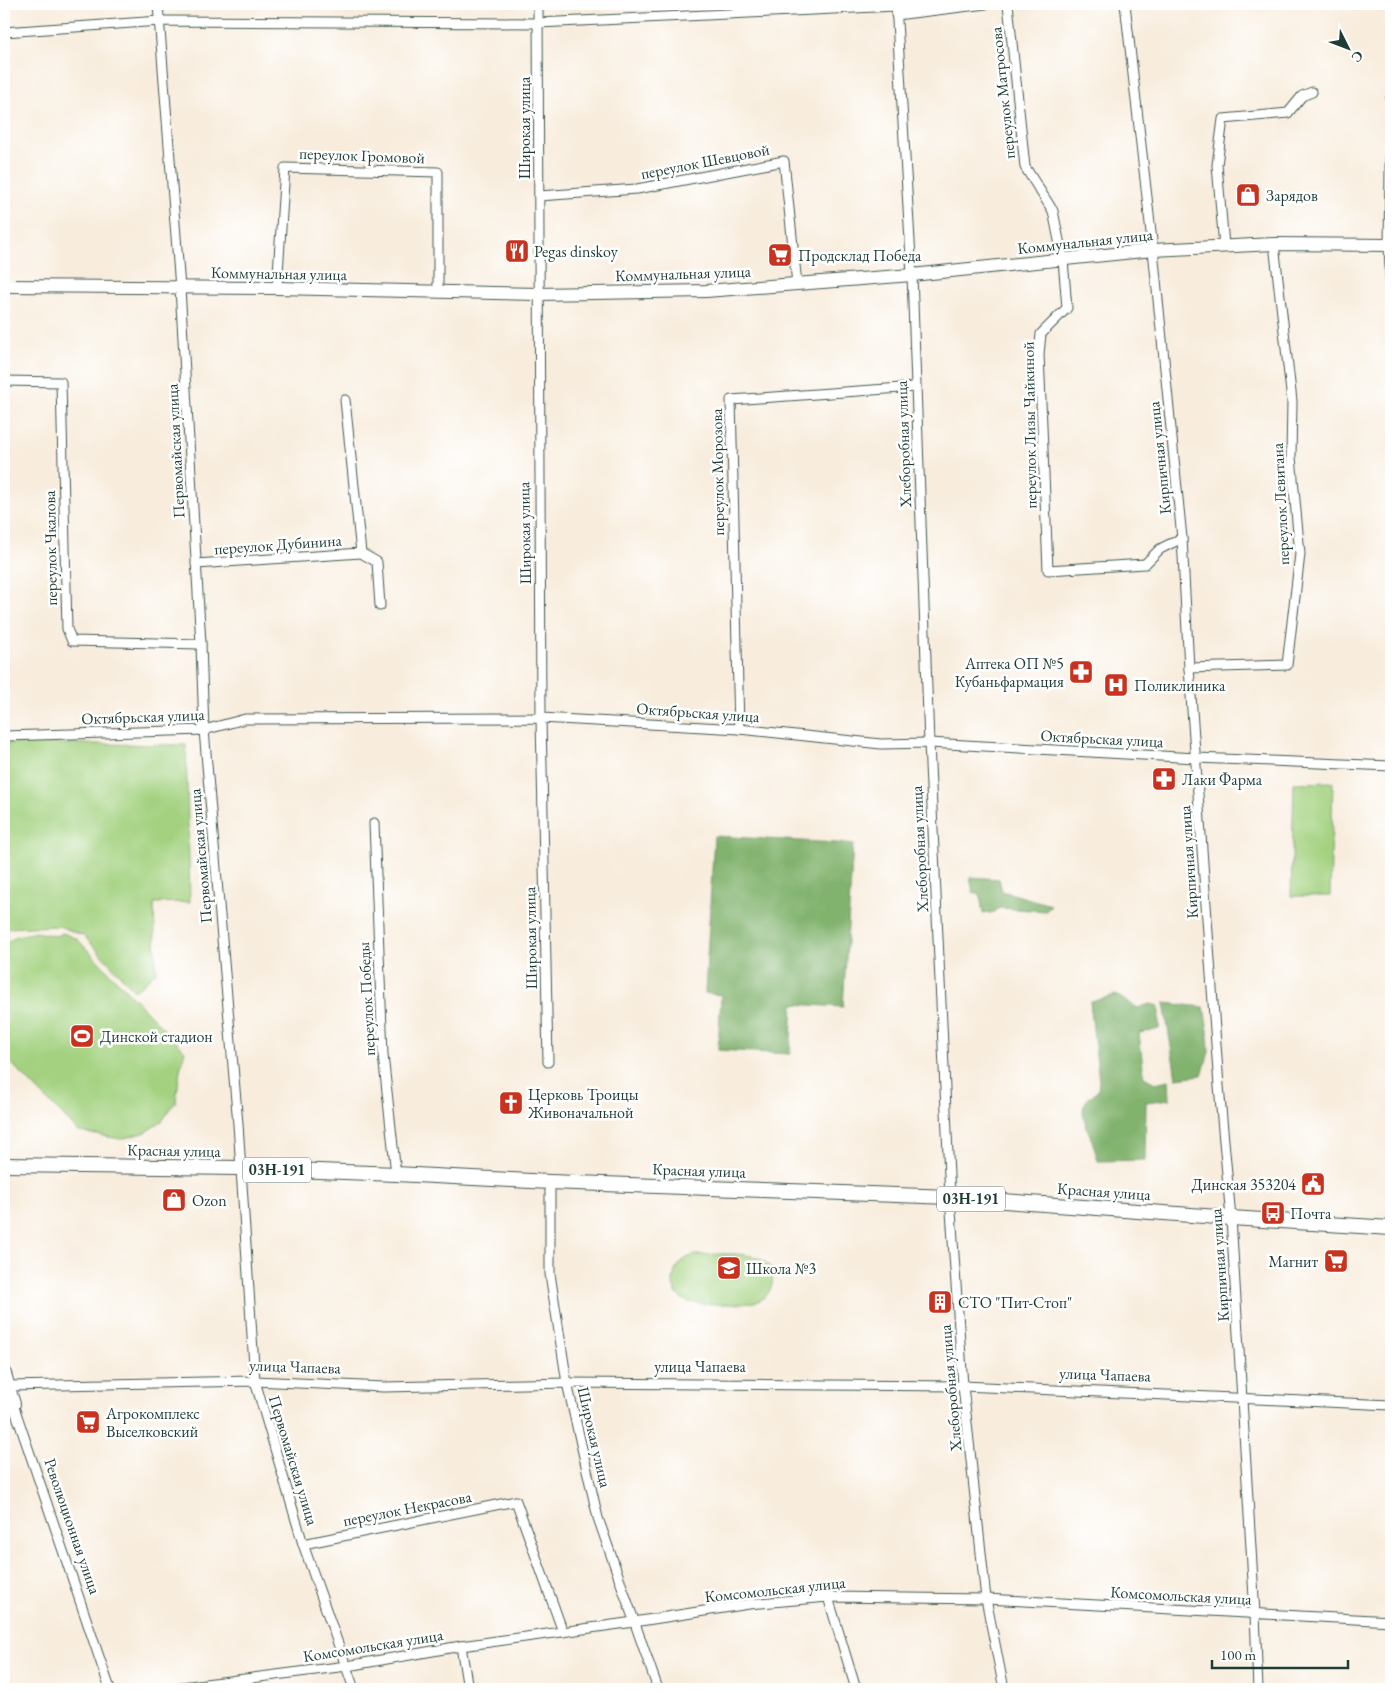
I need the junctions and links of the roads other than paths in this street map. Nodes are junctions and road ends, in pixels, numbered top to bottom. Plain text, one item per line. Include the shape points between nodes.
1 (158, 4) edge
2 (538, 4) edge
3 (986, 4) edge
4 (1008, 4) edge
5 (1125, 4) edge
6 (896, 8) edge
7 (160, 21) junction
8 (538, 23) junction
9 (4, 32) edge
10 (1312, 92) dead end
11 (1391, 97) edge
12 (539, 196) junction
13 (1274, 244) junction
14 (1390, 245) edge
15 (1224, 246) junction
16 (1153, 250) junction
17 (1063, 260) junction
18 (912, 275) junction
19 (797, 284) junction
20 (4, 286) edge
21 (180, 288) junction
22 (277, 288) junction
23 (438, 292) junction
24 (538, 294) junction
25 (1391, 296) edge
26 (4, 381) edge
27 (915, 387) junction
28 (345, 400) dead end
29 (1182, 538) junction
30 (361, 554) junction
31 (196, 564) junction
32 (380, 606) dead end
33 (201, 644) junction
34 (1189, 668) junction
35 (541, 718) junction
36 (739, 729) junction
37 (204, 730) junction
38 (4, 736) edge
39 (929, 743) junction
40 (1196, 758) junction
41 (1391, 766) edge
42 (374, 823) dead end
43 (548, 1062) dead end
44 (4, 1166) edge
45 (240, 1168) junction
46 (396, 1174) junction
47 (550, 1182) junction
48 (950, 1197) junction
49 (1231, 1218) junction
50 (1391, 1228) edge
51 (6, 1380) edge
52 (254, 1381) junction
53 (567, 1382) junction
54 (963, 1386) junction
55 (1242, 1398) junction
56 (9, 1405) edge
57 (1391, 1405) edge
58 (303, 1544) junction
59 (828, 1597) junction
60 (986, 1599) junction
61 (1255, 1614) junction
62 (1391, 1621) edge
63 (634, 1622) junction
64 (563, 1632) junction
65 (461, 1646) junction
66 (346, 1666) junction
67 (185, 1688) edge
68 (110, 1689) edge
69 (166, 1689) edge
70 (354, 1689) edge
71 (468, 1689) edge
72 (658, 1689) edge
73 (856, 1689) edge
74 (1004, 1689) edge
75 (1258, 1689) edge

1 - 7 street, Первомайская улица
2 - 8 street, Широкая улица
3 - 6 street
4 - 17 street, переулок Матросова via 1024,167 1054,211
5 - 16 street, Кирпичная улица
6 - 8 street
6 - 18 street, Хлеборобная улица
7 - 8 street
7 - 9 street
7 - 21 street, Первомайская улица
8 - 12 street, Широкая улица
10 - 15 street via 1302,96 1288,113 1222,119 1217,165
11 - 14 street
12 - 19 street, переулок Шевцовой via 637,189 784,161
12 - 24 street, Широкая улица
13 - 14 street, Коммунальная улица
13 - 15 street, Коммунальная улица
13 - 34 street, переулок Левитана via 1292,401 1291,456 1300,554 1287,665
14 - 25 street
15 - 16 street, Коммунальная улица
16 - 17 street, Коммунальная улица
16 - 29 street, Кирпичная улица
17 - 18 street, Коммунальная улица
17 - 29 street, переулок Лизы Чайкиной via 1067,308 1041,334 1039,354 1048,570 1145,564 1160,549
18 - 19 street, Коммунальная улица
18 - 27 street, Хлеборобная улица
19 - 24 street, Коммунальная улица via 706,291
20 - 21 street, Коммунальная улица
21 - 22 street, Коммунальная улица
21 - 31 street, Первомайская улица
22 - 23 street, Коммунальная улица
22 - 23 street, переулок Громовой via 285,168 438,172
23 - 24 street, Коммунальная улица
24 - 35 street, Широкая улица
26 - 33 street, переулок Чкалова via 61,382 67,629 72,641
27 - 36 street, переулок Морозова via 730,400
27 - 39 street, Хлеборобная улица
28 - 30 street, переулок Дубинина
29 - 34 street, Кирпичная улица
30 - 31 street, переулок Дубинина
30 - 32 street, переулок Дубинина via 377,562
31 - 33 street, Первомайская улица
33 - 37 street, Первомайская улица
34 - 40 street, Кирпичная улица
35 - 36 street, Октябрьская улица
35 - 37 street, Октябрьская улица via 245,719
35 - 43 street, Широкая улица
36 - 39 street, Октябрьская улица via 881,744
37 - 38 street, Октябрьская улица
37 - 45 street, Первомайская улица
39 - 40 street, Октябрьская улица
39 - 48 street, Хлеборобная улица
40 - 41 street, Октябрьская улица
40 - 49 street, Кирпичная улица
42 - 46 street, переулок Победы via 383,1055
44 - 45 main road, Красная улица / 03Н-191
45 - 46 main road, Красная улица / 03Н-191
45 - 52 street, Первомайская улица
46 - 47 main road, Красная улица / 03Н-191
47 - 48 main road, Красная улица / 03Н-191
47 - 53 street, Широкая улица via 550,1274
48 - 49 main road, Красная улица / 03Н-191
48 - 54 street, Хлеборобная улица
49 - 50 main road, Красная улица / 03Н-191
49 - 55 street, Кирпичная улица
51 - 52 street, улица Чапаева
51 - 56 main road, Революционная улица
52 - 53 street, улица Чапаева via 384,1386
52 - 58 street, Первомайская улица
53 - 54 street, улица Чапаева
53 - 63 street, Широкая улица via 598,1518
54 - 55 street, улица Чапаева
54 - 60 street, Хлеборобная улица
55 - 57 street, улица Чапаева
55 - 61 street, Кирпичная улица
56 - 68 street, Революционная улица
58 - 64 street, переулок Некрасова via 516,1502
58 - 66 street, Первомайская улица
59 - 60 street, Комсомольская улица
59 - 63 street, Комсомольская улица via 749,1604
59 - 73 street
60 - 61 street, Комсомольская улица
60 - 74 street, Хлеборобная улица
61 - 62 street, Комсомольская улица
61 - 75 street, Кирпичная улица
63 - 64 street, Комсомольская улица
63 - 72 street, Широкая улица
64 - 65 street, Комсомольская улица
65 - 66 street, Комсомольская улица
65 - 71 street
66 - 67 street, Комсомольская улица
66 - 70 street, Первомайская улица
67 - 69 street, Комсомольская улица

